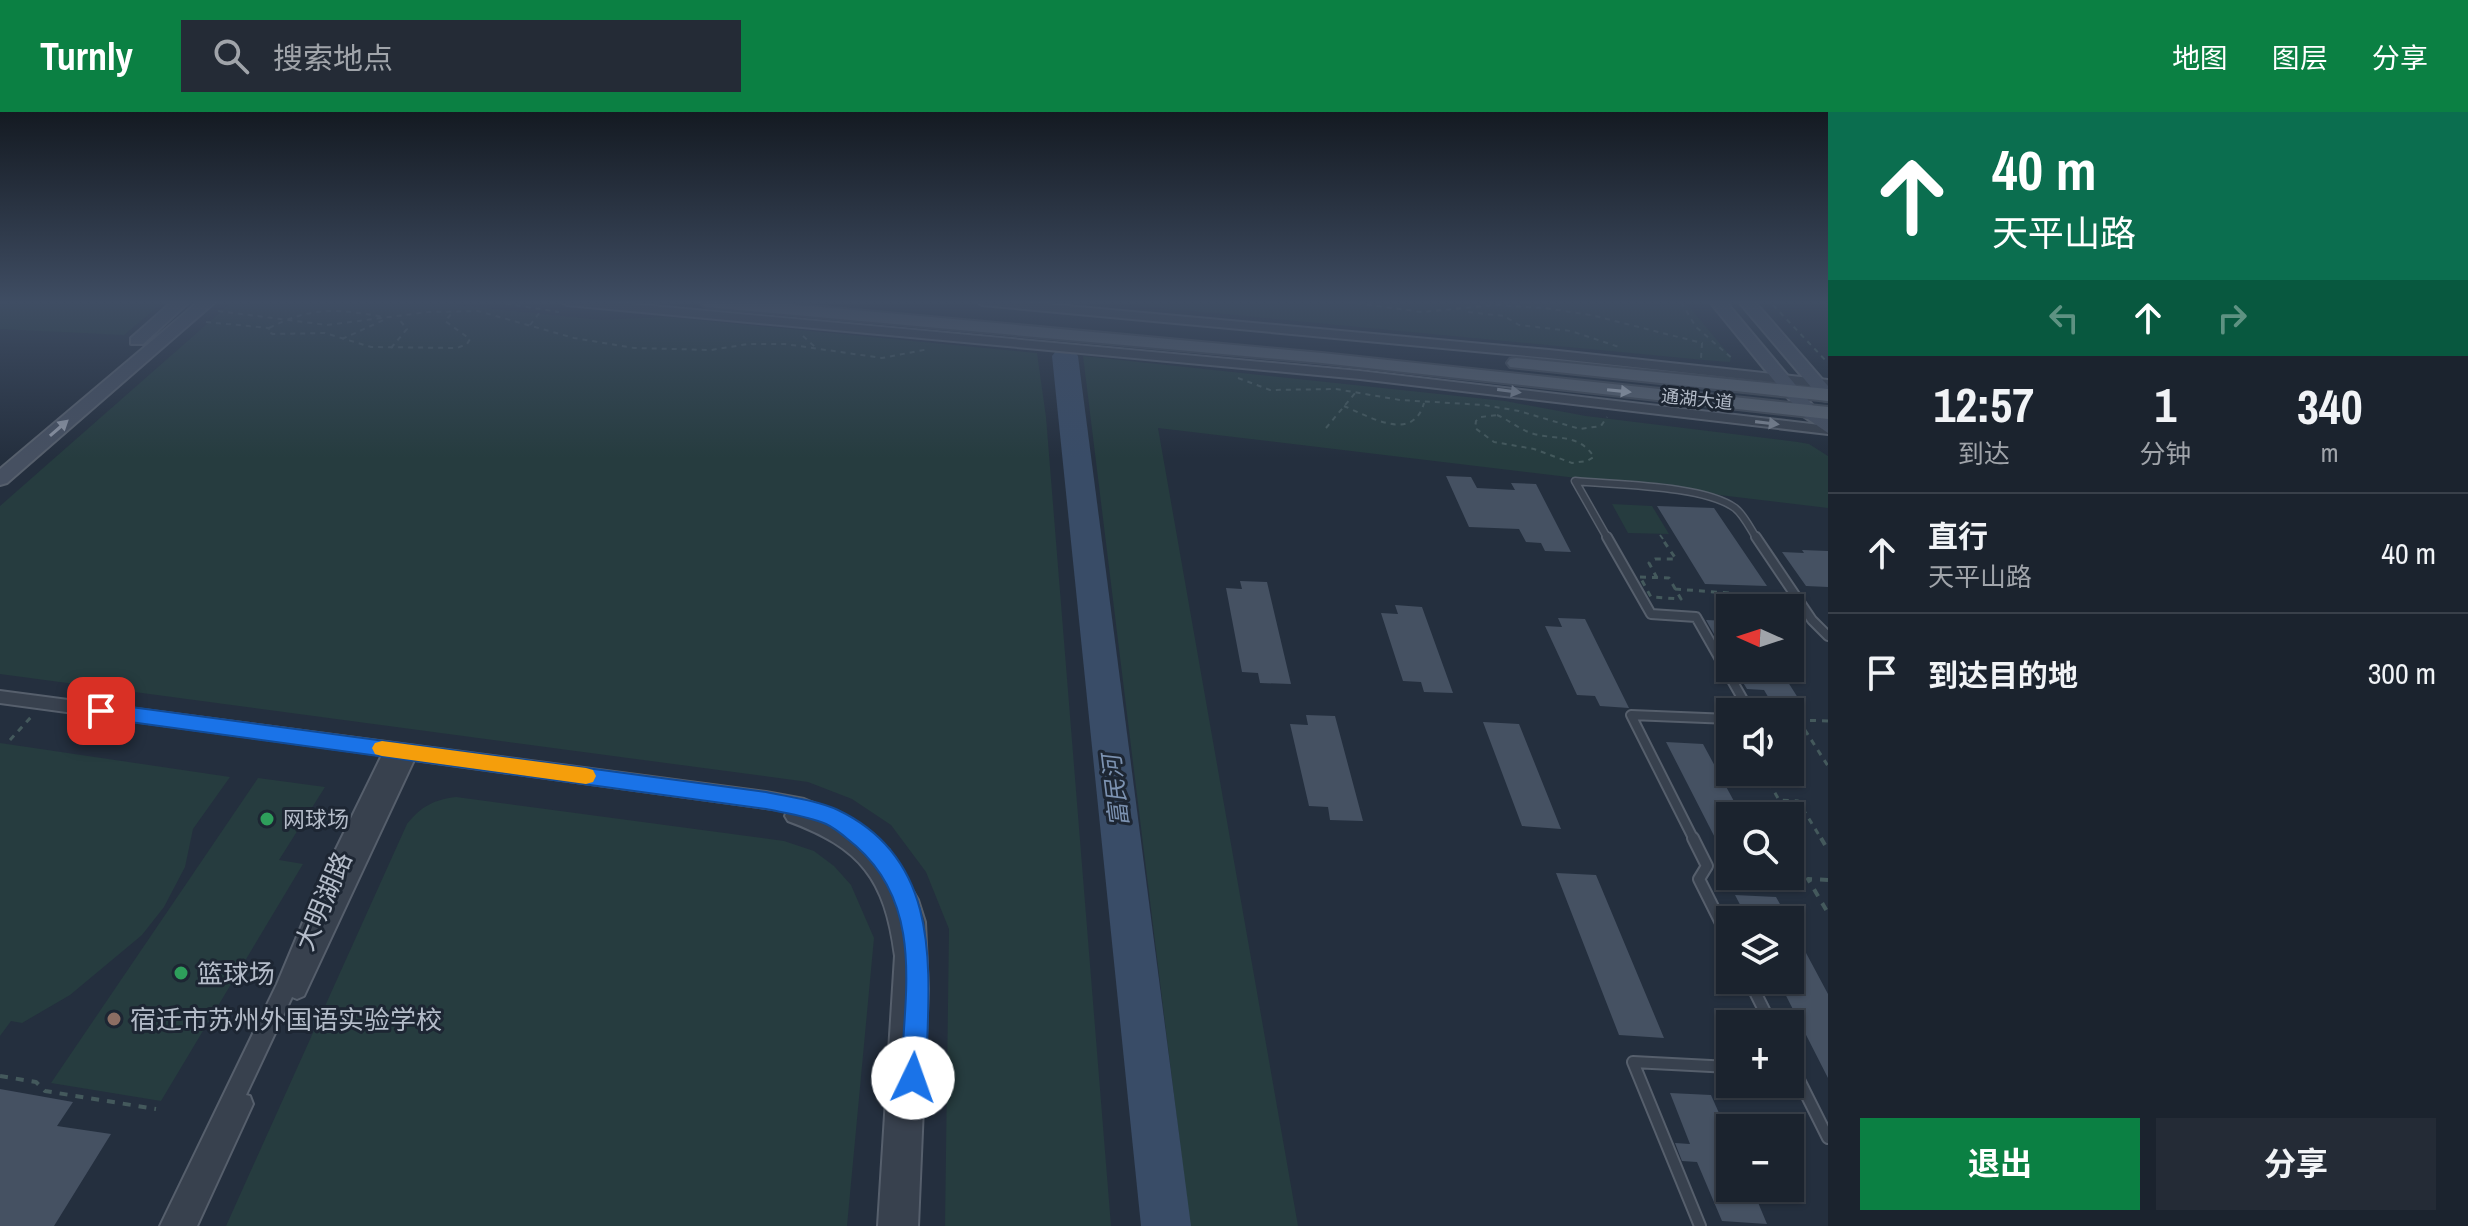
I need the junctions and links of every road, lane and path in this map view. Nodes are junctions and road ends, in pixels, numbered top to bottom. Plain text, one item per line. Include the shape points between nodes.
1 (135, 354) edge
2 (142, 354) edge
3 (858, 354) edge
4 (903, 354) edge
5 (1154, 354) edge
6 (1270, 354) edge
7 (1425, 354) edge
8 (1609, 354) edge
9 (1702, 354) edge
10 (1728, 354) edge
11 (1760, 354) edge
12 (1793, 354) edge
13 (1621, 355) junction
14 (1736, 361) dead end
15 (1357, 362) junction
16 (1553, 366) junction
17 (1701, 366) dead end
18 (1231, 374) dead end
19 (1432, 382) junction
20 (1786, 385) junction
21 (1826, 391) edge
22 (1356, 392) junction
23 (1424, 402) junction
24 (1344, 406) junction
25 (1808, 411) junction
26 (1828, 413) edge
27 (1608, 414) dead end
28 (1574, 427) junction
29 (1326, 428) dead end
30 (1828, 429) edge
31 (1572, 437) junction
32 (0, 459) edge
33 (0, 479) edge
34 (1660, 535) dead end
35 (1657, 578) junction
36 (1675, 589) junction
37 (1743, 594) edge
38 (1794, 594) edge
39 (1804, 608) edge
40 (1828, 636) edge
41 (1716, 652) edge
42 (0, 697) edge
43 (0, 707) edge
44 (1716, 718) edge
45 (1804, 720) edge
46 (1828, 721) edge
47 (1804, 729) edge
48 (398, 756) junction
49 (1828, 766) edge
50 (1771, 786) edge
51 (1828, 850) edge
52 (1828, 880) edge
53 (1716, 913) edge
54 (1828, 913) edge
55 (908, 921) junction
56 (1716, 1066) edge
57 (0, 1076) edge
58 (1804, 1093) edge
59 (156, 1109) dead end
60 (1828, 1138) edge
61 (172, 1226) edge
62 (185, 1226) edge
63 (890, 1226) edge
64 (906, 1226) edge
65 (1700, 1226) edge

1 - 32 street
33 -> 2 street
3 - 4 path via 882,358
5 - 19 street
6 - 15 main road, 通湖大道
7 - 16 main road, 通湖大道
8 - 13 street
9 - 17 path
10 - 14 path
11 - 20 street
12 - 21 street
13 - 16 main road
13 - 20 street
15 - 19 main road
15 -> 25 main road, 通湖大道
16 - 20 main road, 通湖大道
18 - 22 path via 1270,390
19 -> 30 street
20 - 21 main road, 通湖大道
20 - 25 street
22 - 23 path
22 - 24 path
23 - 24 path via 1420,416 1400,425
23 - 28 path via 1484,405
24 - 29 path
25 - 26 main road, 通湖大道
25 - 30 street
27 - 28 path via 1601,426
28 - 31 path
31 - 31 path via 1530,432 1497,415 1481,417 1475,428 1485,438 1565,462 1592,460 1589,448
34 - 35 path via 1676,559 1649,563
35 - 36 path via 1669,578
35 - 36 path via 1640,577 1651,597 1681,599
36 - 37 path
38 - 41 lane via 1737,509 1725,502 1575,481 1651,614 1696,617
39 - 40 lane
42 - 48 street
43 - 48 street
44 - 53 lane via 1631,715 1707,866 1699,879
45 - 46 path
47 - 49 path
48 - 55 street via 812,821 873,864
48 - 61 street, 大明湖路 via 326,890 285,990
48 - 62 street, 大明湖路
50 - 51 path via 1779,800 1798,801
52 - 54 path via 1808,879
55 - 63 street
55 - 64 street via 918,989
56 - 65 lane via 1633,1062
57 - 59 path via 36,1082 45,1091
58 - 60 lane

